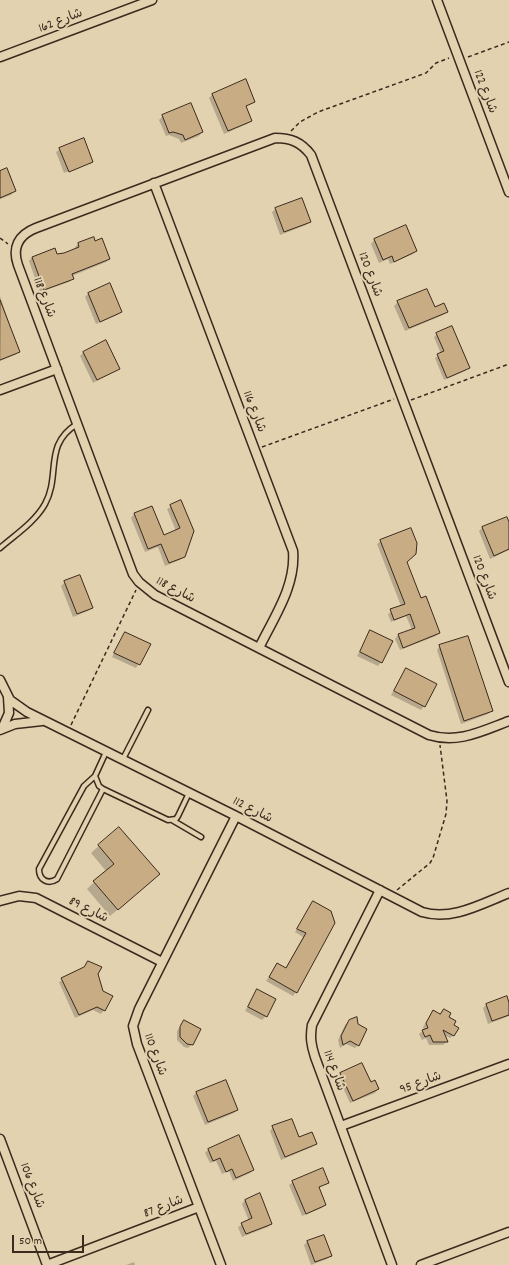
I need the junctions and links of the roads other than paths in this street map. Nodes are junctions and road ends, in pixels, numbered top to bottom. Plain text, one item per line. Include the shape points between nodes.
1 (152, 0) edge
2 (437, 0) edge
3 (0, 57) edge
4 (154, 183) junction
5 (509, 192) edge
6 (57, 369) junction
7 (0, 390) edge
8 (77, 424) junction
9 (0, 548) edge
10 (259, 648) junction
11 (0, 680) edge
12 (509, 682) edge
13 (8, 697) junction
14 (148, 710) dead end
15 (43, 721) junction
16 (509, 721) edge
17 (1, 729) edge
18 (106, 752) junction
19 (123, 760) junction
20 (95, 776) junction
21 (104, 789) junction
22 (189, 793) junction
23 (236, 816) junction
24 (172, 820) junction
25 (201, 837) dead end
26 (380, 890) junction
27 (509, 893) edge
28 (0, 901) edge
29 (162, 962) junction
30 (509, 1064) edge
31 (341, 1126) junction
32 (0, 1139) edge
33 (199, 1207) junction
34 (509, 1232) edge
35 (47, 1265) edge
36 (220, 1265) edge
37 (392, 1265) edge
38 (422, 1265) edge

1 - 3 street, شارع 162
2 - 5 street, شارع 122
4 - 6 street, شارع 118 via 36,228 20,238 15,256
4 - 10 street, شارع 116 via 293,551 292,577
4 - 12 street, شارع 120 via 275,138 286,138 300,144 311,155
6 - 7 street
6 - 8 street, شارع 118
8 - 9 lane via 69,429 57,444 50,490 45,504
8 - 10 street, شارع 118 via 133,574 139,582 156,595
10 - 16 street, شارع 118 via 439,738 461,738
11 - 13 street, شارع 112
13 - 15 street, شارع 112 via 18,707
13 - 17 street via 9,713
14 - 19 lane
15 - 17 street via 29,721
15 - 18 street, شارع 112
18 - 19 street, شارع 112
18 - 20 lane
19 - 22 street, شارع 112
20 - 21 lane via 98,786
20 - 21 lane via 84,786 41,865 39,874 44,881 57,879
21 - 24 lane
22 - 23 street, شارع 112
22 - 24 lane via 178,816
23 - 26 street, شارع 112
23 - 29 street, شارع 110
24 - 25 lane
26 - 27 street, شارع 112 via 422,912 442,915 452,914
26 - 31 street, شارع 114 via 315,1020 310,1035 311,1046
28 - 29 street, شارع 89 via 19,896 36,898
29 - 33 street, شارع 110 via 135,1018 134,1035
30 - 31 street, شارع 95
31 - 37 street, شارع 114
32 - 35 street, شارع 106
33 - 35 street, شارع 87
33 - 36 street, شارع 110
34 - 38 street

